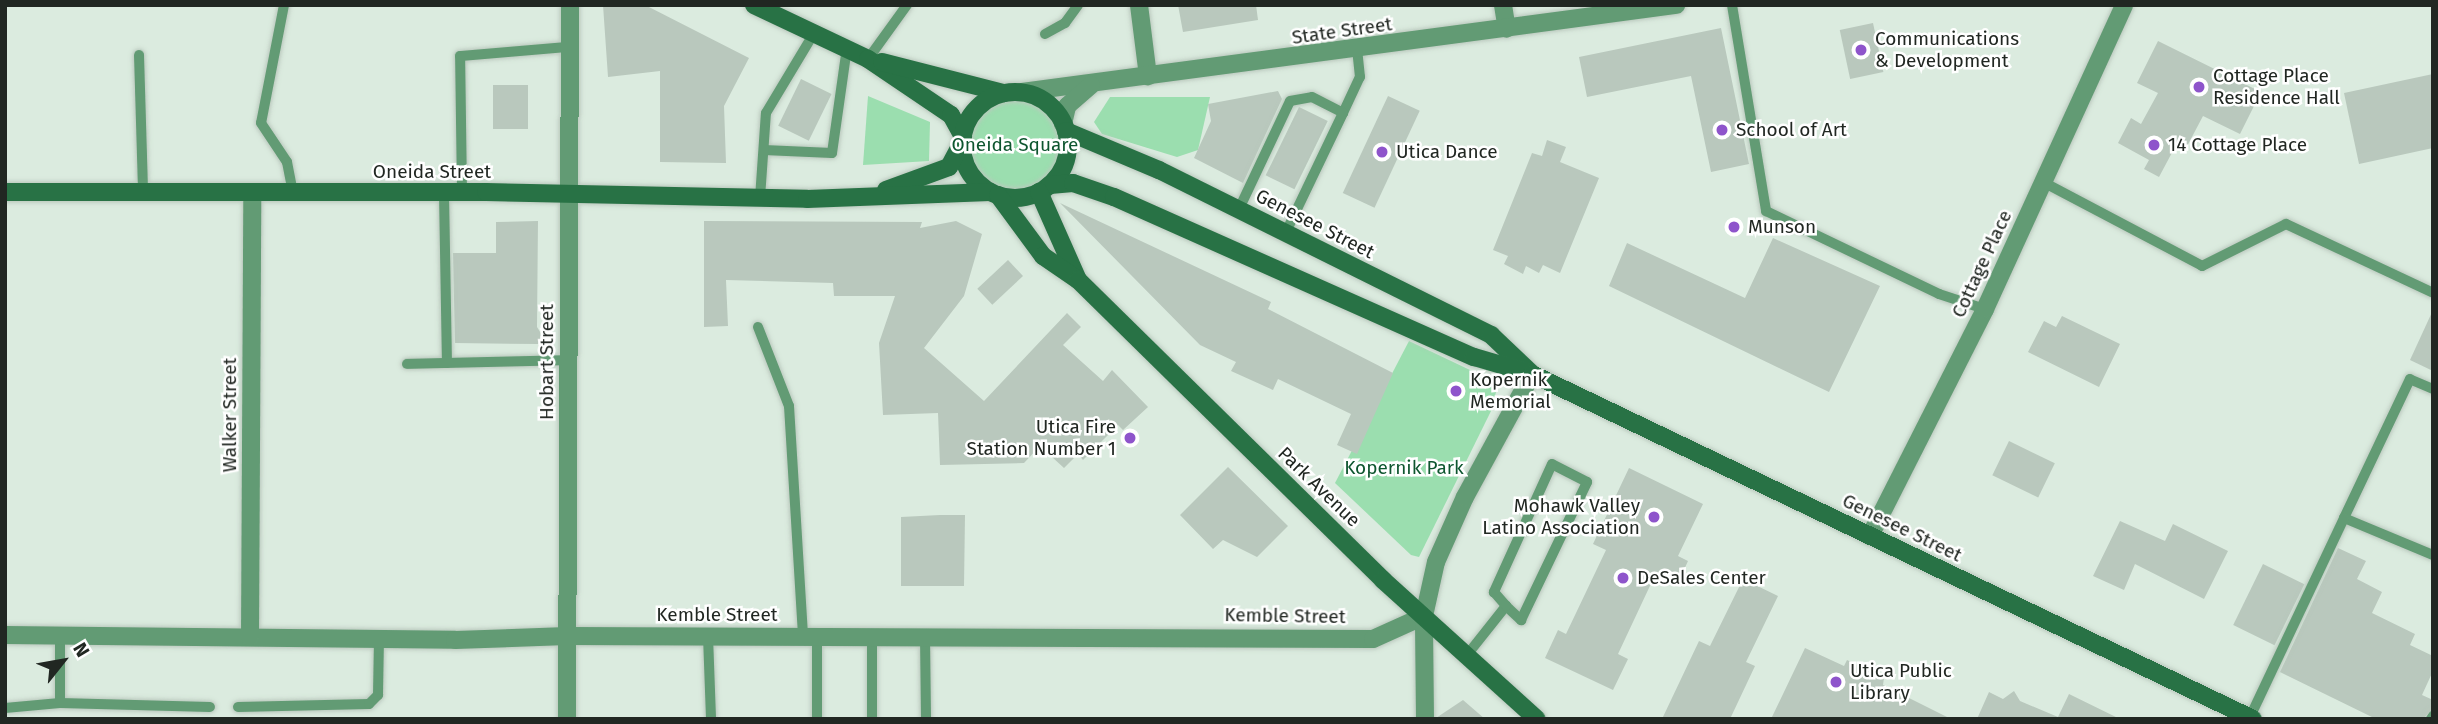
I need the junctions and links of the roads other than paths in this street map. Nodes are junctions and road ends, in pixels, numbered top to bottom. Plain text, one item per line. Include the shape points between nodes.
1 (284, 5) edge
2 (570, 5) edge
3 (754, 5) edge
4 (907, 5) edge
5 (1078, 5) edge
6 (1139, 5) edge
7 (1503, 5) edge
8 (1732, 5) edge
9 (2124, 5) edge
10 (1669, 6) edge
11 (1507, 29) junction
12 (814, 33) junction
13 (1045, 34) dead end
14 (568, 47) junction
15 (847, 48) junction
16 (1357, 50) junction
17 (139, 55) dead end
18 (869, 59) junction
19 (1148, 76) junction
20 (1097, 82) junction
21 (1013, 93) junction
22 (1343, 113) junction
23 (1065, 127) junction
24 (962, 140) junction
25 (764, 150) junction
26 (2043, 182) junction
27 (1044, 188) junction
28 (5, 192) edge
29 (143, 192) junction
30 (462, 192) junction
31 (251, 193) junction
32 (293, 193) junction
33 (444, 193) junction
34 (994, 193) junction
35 (568, 194) junction
36 (760, 198) junction
37 (859, 198) junction
38 (1239, 209) junction
39 (1286, 232) junction
40 (1078, 280) junction
41 (2433, 293) edge
42 (1985, 309) junction
43 (758, 327) dead end
44 (568, 360) junction
45 (447, 363) junction
46 (407, 364) dead end
47 (1532, 374) junction
48 (2433, 389) edge
49 (2344, 518) junction
50 (1870, 536) junction
51 (2433, 555) edge
52 (1506, 606) junction
53 (1424, 616) junction
54 (5, 635) edge
55 (60, 635) junction
56 (567, 636) junction
57 (708, 636) junction
58 (810, 636) junction
59 (872, 636) junction
60 (925, 636) junction
61 (250, 637) junction
62 (380, 639) junction
63 (1467, 655) junction
64 (60, 703) junction
65 (210, 707) dead end
66 (238, 707) dead end
67 (5, 709) edge
68 (2226, 713) edge
69 (2252, 718) edge
70 (567, 719) edge
71 (711, 719) edge
72 (817, 719) edge
73 (872, 719) edge
74 (926, 719) edge
75 (1425, 719) edge
76 (1537, 719) edge

1 - 32 lane via 261,123 286,162
2 - 14 street, Hobart Street
3 - 12 main road
4 - 18 lane
5 - 13 lane via 1065,23
6 - 19 street
7 - 11 street
8 - 42 lane via 1766,211 1939,294
9 - 26 street, Cottage Place
10 - 11 street, State Street
11 - 16 street, State Street
12 - 15 main road
12 - 25 lane via 766,113
14 - 30 lane via 460,56
14 - 35 street, Hobart Street
15 - 18 main road
15 - 25 lane via 832,153
16 - 19 street, State Street
16 - 22 lane via 1360,77
17 - 29 lane
18 - 21 main road
18 - 24 main road via 951,116
19 - 20 street, State Street
20 - 21 street, State Street
20 - 23 street via 1067,106
21 - 23 main road via 1054,109
21 - 24 main road via 976,108
22 - 38 lane via 1312,97 1290,102
22 - 39 lane
23 - 27 main road via 1066,160
23 - 38 main road, Genesee Street
24 - 34 main road via 969,171
24 - 37 main road, Oneida Street via 949,167
25 - 36 lane
26 - 41 lane via 2202,266 2286,224
26 - 42 street, Cottage Place
27 - 34 main road via 1019,197
27 - 40 main road, Park Avenue
27 - 47 main road, Genesee Street via 1073,183 1114,197 1474,357
28 - 29 main road, Oneida Street
29 - 31 main road, Oneida Street
30 - 33 main road, Oneida Street
30 - 35 main road, Oneida Street
31 - 32 main road, Oneida Street
31 - 61 street, Walker Street
32 - 33 main road, Oneida Street
33 - 45 lane
34 - 37 main road, Oneida Street
34 - 40 main road, Park Avenue via 1043,256
35 - 36 main road, Oneida Street
35 - 44 street, Hobart Street
36 - 37 main road, Oneida Street
38 - 39 main road, Genesee Street
39 - 47 main road, Genesee Street via 1491,335
40 - 53 main road, Park Avenue
42 - 50 street, Cottage Place
43 - 58 lane via 789,406
44 - 45 lane
44 - 56 street, Hobart Street
45 - 46 lane
47 - 50 main road, Genesee Street
47 - 53 street via 1465,497 1436,562
48 - 49 lane via 2410,379
49 - 51 lane
49 - 69 lane
50 - 68 main road, Genesee Street
52 - 52 lane via 1521,620 1587,482 1552,464 1494,592
52 - 63 lane
53 - 60 street, Kemble Street via 1373,639
53 - 63 main road, Park Avenue
53 - 75 street
54 - 55 street, Kemble Street
55 - 61 street, Kemble Street
55 - 64 lane
56 - 57 street, Kemble Street
56 - 62 street, Kemble Street
56 - 70 street, Hobart Street
57 - 58 street, Kemble Street
57 - 71 lane
58 - 59 street, Kemble Street
58 - 72 lane
59 - 60 street, Kemble Street
59 - 73 lane
60 - 74 lane
61 - 62 street, Kemble Street
62 - 66 lane via 378,695 369,704
63 - 76 main road, Park Avenue
64 - 65 lane
64 - 67 lane
68 - 69 main road, Genesee Street

